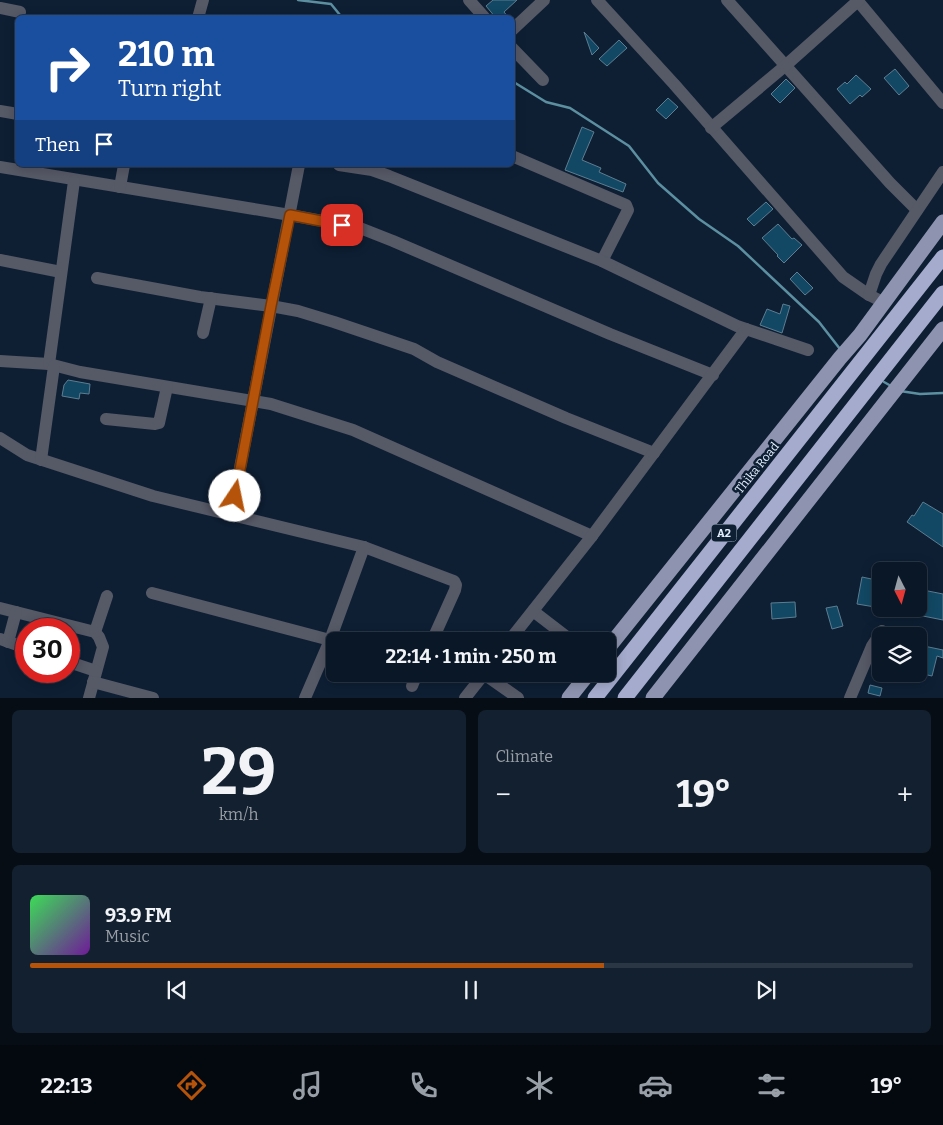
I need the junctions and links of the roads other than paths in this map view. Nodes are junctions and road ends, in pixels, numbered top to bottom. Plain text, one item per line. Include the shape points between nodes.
1 (203, 0) edge
2 (470, 0) edge
3 (544, 0) edge
4 (597, 0) edge
5 (727, 0) edge
6 (858, 0) edge
7 (0, 8) edge
8 (20, 12) dead end
9 (199, 15) edge
10 (482, 15) edge
11 (515, 27) edge
12 (515, 51) edge
13 (785, 66) junction
14 (543, 80) dead end
15 (943, 102) edge
16 (0, 111) edge
17 (15, 114) edge
18 (711, 128) junction
19 (515, 157) edge
20 (124, 167) edge
21 (299, 167) edge
22 (360, 167) edge
23 (0, 168) edge
24 (943, 172) edge
25 (74, 181) junction
26 (120, 187) junction
27 (917, 210) junction
28 (290, 215) junction
29 (943, 222) edge
30 (943, 257) edge
31 (0, 260) edge
32 (602, 262) junction
33 (61, 272) junction
34 (97, 278) dead end
35 (943, 293) edge
36 (869, 295) junction
37 (212, 298) junction
38 (883, 302) junction
39 (271, 306) junction
40 (746, 329) junction
41 (943, 329) edge
42 (203, 333) dead end
43 (808, 350) dead end
44 (0, 361) edge
45 (52, 365) junction
46 (713, 375) junction
47 (167, 387) junction
48 (253, 401) junction
49 (106, 419) dead end
50 (0, 438) edge
51 (654, 453) junction
52 (41, 460) junction
53 (232, 514) junction
54 (592, 536) junction
55 (364, 546) junction
56 (152, 593) dead end
57 (106, 596) dead end
58 (0, 608) edge
59 (533, 611) junction
60 (16, 612) junction
61 (95, 632) junction
62 (333, 632) edge
63 (436, 632) edge
64 (516, 632) edge
65 (560, 632) edge
66 (616, 638) edge
67 (326, 639) edge
68 (4, 641) edge
69 (872, 646) edge
70 (326, 649) edge
71 (80, 668) edge
72 (95, 676) junction
73 (478, 682) edge
74 (495, 682) edge
75 (582, 682) edge
76 (89, 698) edge
77 (153, 698) edge
78 (305, 698) edge
79 (465, 698) edge
80 (518, 698) edge
81 (569, 698) edge
82 (594, 698) edge
83 (625, 698) edge
84 (653, 698) edge
85 (850, 698) edge

1 - 9 street
2 - 10 street
3 - 11 street
4 - 18 street
5 - 13 street
6 - 13 street
6 - 15 street
7 - 8 street
12 - 14 street
13 - 18 street
13 - 27 street
16 - 17 street
18 - 36 street via 843,277
19 - 32 street via 626,205 628,210
20 - 26 street
21 - 28 street
22 - 32 street
23 - 25 street
24 - 27 street
25 - 26 street
25 - 33 street
26 - 28 street
27 - 36 street via 881,264
28 - 39 street
28 - 46 street via 360,228
29 - 38 main road, Thika Road
30 - 82 highway, Thika Road / A2
31 - 33 street
32 - 40 street
33 - 45 street
34 - 37 street
35 - 83 highway, A2
36 - 38 street
37 - 39 street
37 - 42 street
38 - 66 main road, Thika Road via 860,335
39 - 48 street
39 - 51 street via 334,322 414,350 566,418
40 - 43 street
40 - 46 street
41 - 84 main road
44 - 45 street
45 - 47 street
45 - 52 street
46 - 51 street
47 - 48 street
47 - 49 street via 159,423
48 - 53 street
48 - 54 street via 298,411 353,430
50 - 52 street
51 - 54 street
52 - 53 street via 153,496
53 - 55 street
54 - 59 street
55 - 62 street
55 - 63 street via 454,581 455,590
56 - 67 street
57 - 61 street
58 - 60 street
59 - 64 street
59 - 65 street
60 - 61 street
60 - 68 street
61 - 72 street via 103,647
69 - 85 street
70 - 78 street
71 - 72 street
72 - 76 street
72 - 77 street
73 - 79 street
74 - 80 street
75 - 81 main road

